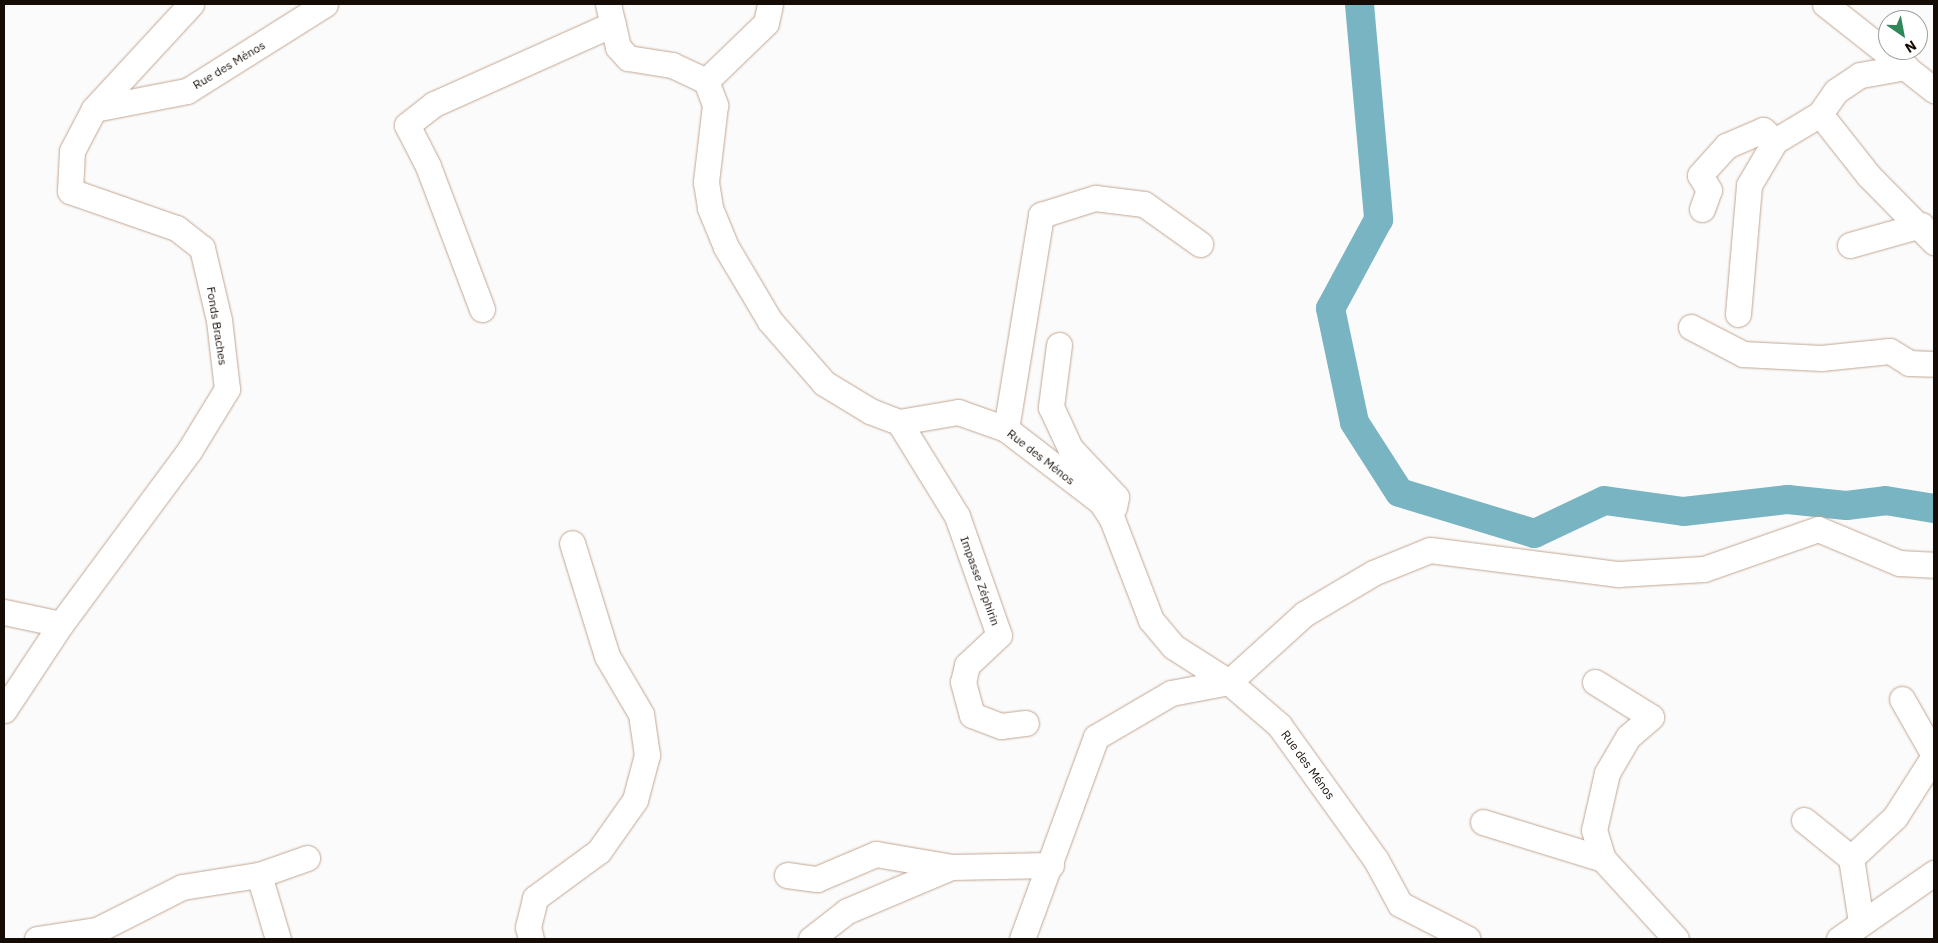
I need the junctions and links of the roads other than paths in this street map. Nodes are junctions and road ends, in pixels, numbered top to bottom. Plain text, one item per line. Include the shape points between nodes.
1 (191, 4) edge
2 (324, 4) edge
3 (770, 4) edge
4 (1826, 4) edge
5 (611, 14) edge
6 (1906, 67) junction
7 (706, 81) junction
8 (1934, 90) edge
9 (94, 109) junction
10 (1820, 114) junction
11 (1775, 141) junction
12 (1702, 210) dead end
13 (1928, 233) edge
14 (1200, 244) dead end
15 (1850, 245) dead end
16 (482, 309) dead end
17 (1738, 314) dead end
18 (1691, 327) dead end
19 (1059, 345) dead end
20 (1934, 364) edge
21 (900, 422) junction
22 (1006, 429) junction
23 (1112, 519) junction
24 (572, 543) dead end
25 (1934, 564) edge
26 (4, 612) edge
27 (60, 624) junction
28 (1228, 682) junction
29 (1595, 682) dead end
30 (1902, 699) dead end
31 (4, 710) edge
32 (1026, 723) dead end
33 (1934, 755) edge
34 (1804, 820) dead end
35 (1483, 822) dead end
36 (307, 858) dead end
37 (1851, 858) junction
38 (1603, 859) junction
39 (1051, 865) junction
40 (951, 867) junction
41 (1934, 874) edge
42 (259, 875) junction
43 (787, 875) dead end
44 (1861, 922) junction
45 (37, 939) edge
46 (278, 939) edge
47 (531, 939) edge
48 (811, 939) edge
49 (1022, 939) edge
50 (1468, 939) edge
51 (1676, 939) edge
52 (1839, 939) edge

1 - 9 street, Fonds Braches
2 - 9 street, Rue des Ménos via 187,90
3 - 7 street via 766,23
4 - 6 street
5 - 7 street via 618,47 628,58 672,65
5 - 16 street via 434,104 407,124 428,166
6 - 8 street
6 - 10 street via 1860,75 1836,91
7 - 21 street, Rue des Ménos via 714,104 706,182 726,247 770,321 824,383 870,411
9 - 27 street, Fonds Braches via 72,151 70,191 176,228 202,248 219,320 227,389 189,451
10 - 11 street
10 - 13 street via 1869,176
11 - 12 street via 1763,130 1726,146 1700,176 1709,190
11 - 17 street via 1749,186
13 - 15 street
14 - 22 street via 1144,204 1094,198 1041,215
18 - 20 street via 1743,354 1821,358 1890,352 1908,363
19 - 23 street via 1052,407 1070,448 1116,497
21 - 22 street, Rue des Ménos via 958,412
21 - 32 street, Impasse Zéphirin via 957,516 999,635 967,665 963,682 972,715 1001,726
22 - 23 street, Rue des Ménos via 1101,502
23 - 28 street, Rue des Ménos via 1151,620 1174,647
24 - 47 street via 607,656 641,714 647,755 635,800 600,851 535,898 528,927
25 - 28 street via 1899,563 1818,529 1704,569 1666,572 1618,574 1430,550 1373,573 1304,614
26 - 27 street
27 - 31 street, Fonds Braches
28 - 39 street via 1171,693 1096,737 1078,777
28 - 50 street, Rue des Ménos via 1279,725 1376,860 1400,904
29 - 38 street via 1651,717 1628,737 1607,773 1594,830
30 - 33 street
33 - 37 street via 1895,818
34 - 37 street
35 - 38 street
36 - 42 street
37 - 44 street
38 - 51 street
39 - 40 street
39 - 49 street
40 - 43 street via 876,854 817,879
40 - 48 street via 847,911
41 - 44 street
42 - 45 street via 182,887 97,930
42 - 46 street
44 - 52 street

